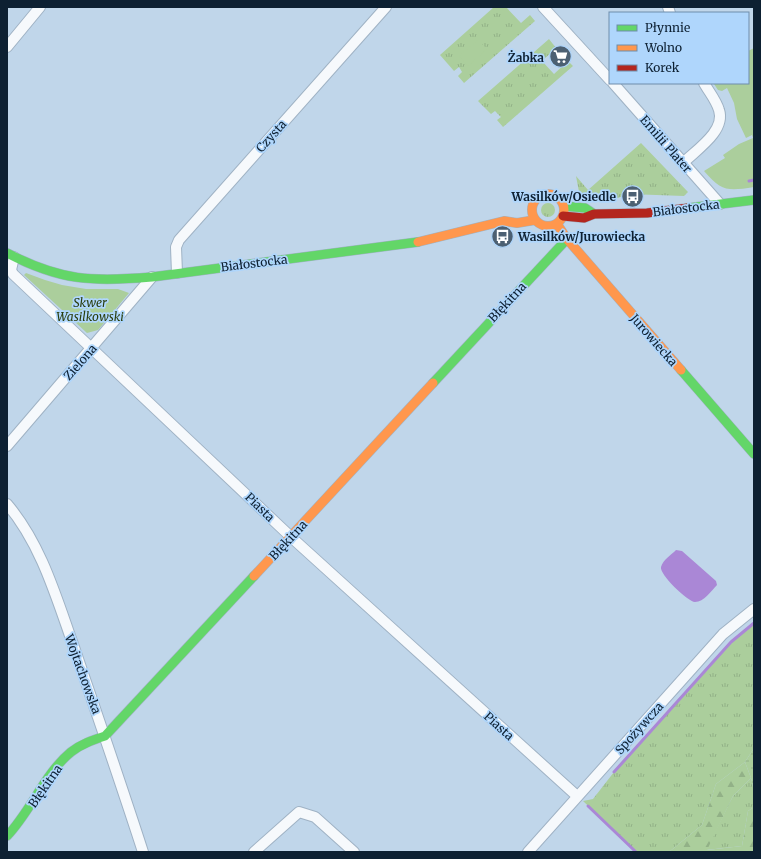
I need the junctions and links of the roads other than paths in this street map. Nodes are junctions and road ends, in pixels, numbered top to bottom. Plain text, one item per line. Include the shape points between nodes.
1 (40, 7) edge
2 (386, 7) edge
3 (543, 7) edge
4 (7, 47) edge
5 (609, 79) edge
6 (614, 84) edge
7 (705, 84) edge
8 (683, 163) junction
9 (754, 200) edge
10 (720, 204) junction
11 (532, 206) junction
12 (564, 206) junction
13 (594, 214) junction
14 (563, 216) junction
15 (535, 220) junction
16 (504, 221) junction
17 (557, 224) junction
18 (567, 239) junction
19 (11, 255) edge
20 (177, 273) junction
21 (152, 277) junction
22 (92, 348) junction
23 (7, 446) edge
24 (754, 454) edge
25 (7, 504) edge
26 (291, 537) junction
27 (754, 609) edge
28 (105, 736) junction
29 (577, 796) junction
30 (7, 836) edge
31 (143, 852) edge
32 (254, 852) edge
33 (354, 852) edge
34 (528, 852) edge

1 - 4 street
2 - 20 street, Czysta via 179,240 176,246
3 - 5 street
6 - 8 street, Emilii Plater
7 - 8 street via 717,104 720,122 712,136
8 - 10 street, Emilii Plater
9 - 10 street, Białostocka
10 - 13 street, Białostocka via 647,213
11 - 12 street via 539,197 551,194 561,200
11 - 15 street
11 - 16 street, Białostocka
12 - 13 street, Białostocka via 585,208
12 - 14 street
13 - 14 street, Białostocka via 584,218
14 - 17 street
15 - 16 street, Białostocka via 516,223
15 - 17 street via 545,226
16 - 20 street, Białostocka via 418,242
17 - 18 street, Jurowiecka
18 - 24 street, Jurowiecka
18 - 26 street, Błękitna
19 - 21 street, Białostocka via 50,271 76,278 102,280
19 - 22 street, Piasta via 11,270 14,274
20 - 21 street, Białostocka
21 - 22 street, Zielona
22 - 23 street, Zielona
22 - 26 street, Piasta
25 - 28 street, Wojtachowska via 36,549
26 - 28 street, Błękitna
26 - 29 street, Piasta
27 - 29 street, Spożywcza via 723,634
28 - 30 street, Błękitna via 68,755 55,768 26,813
28 - 31 street, Wojtachowska
29 - 34 street, Spożywcza
32 - 33 street via 299,812 315,817

